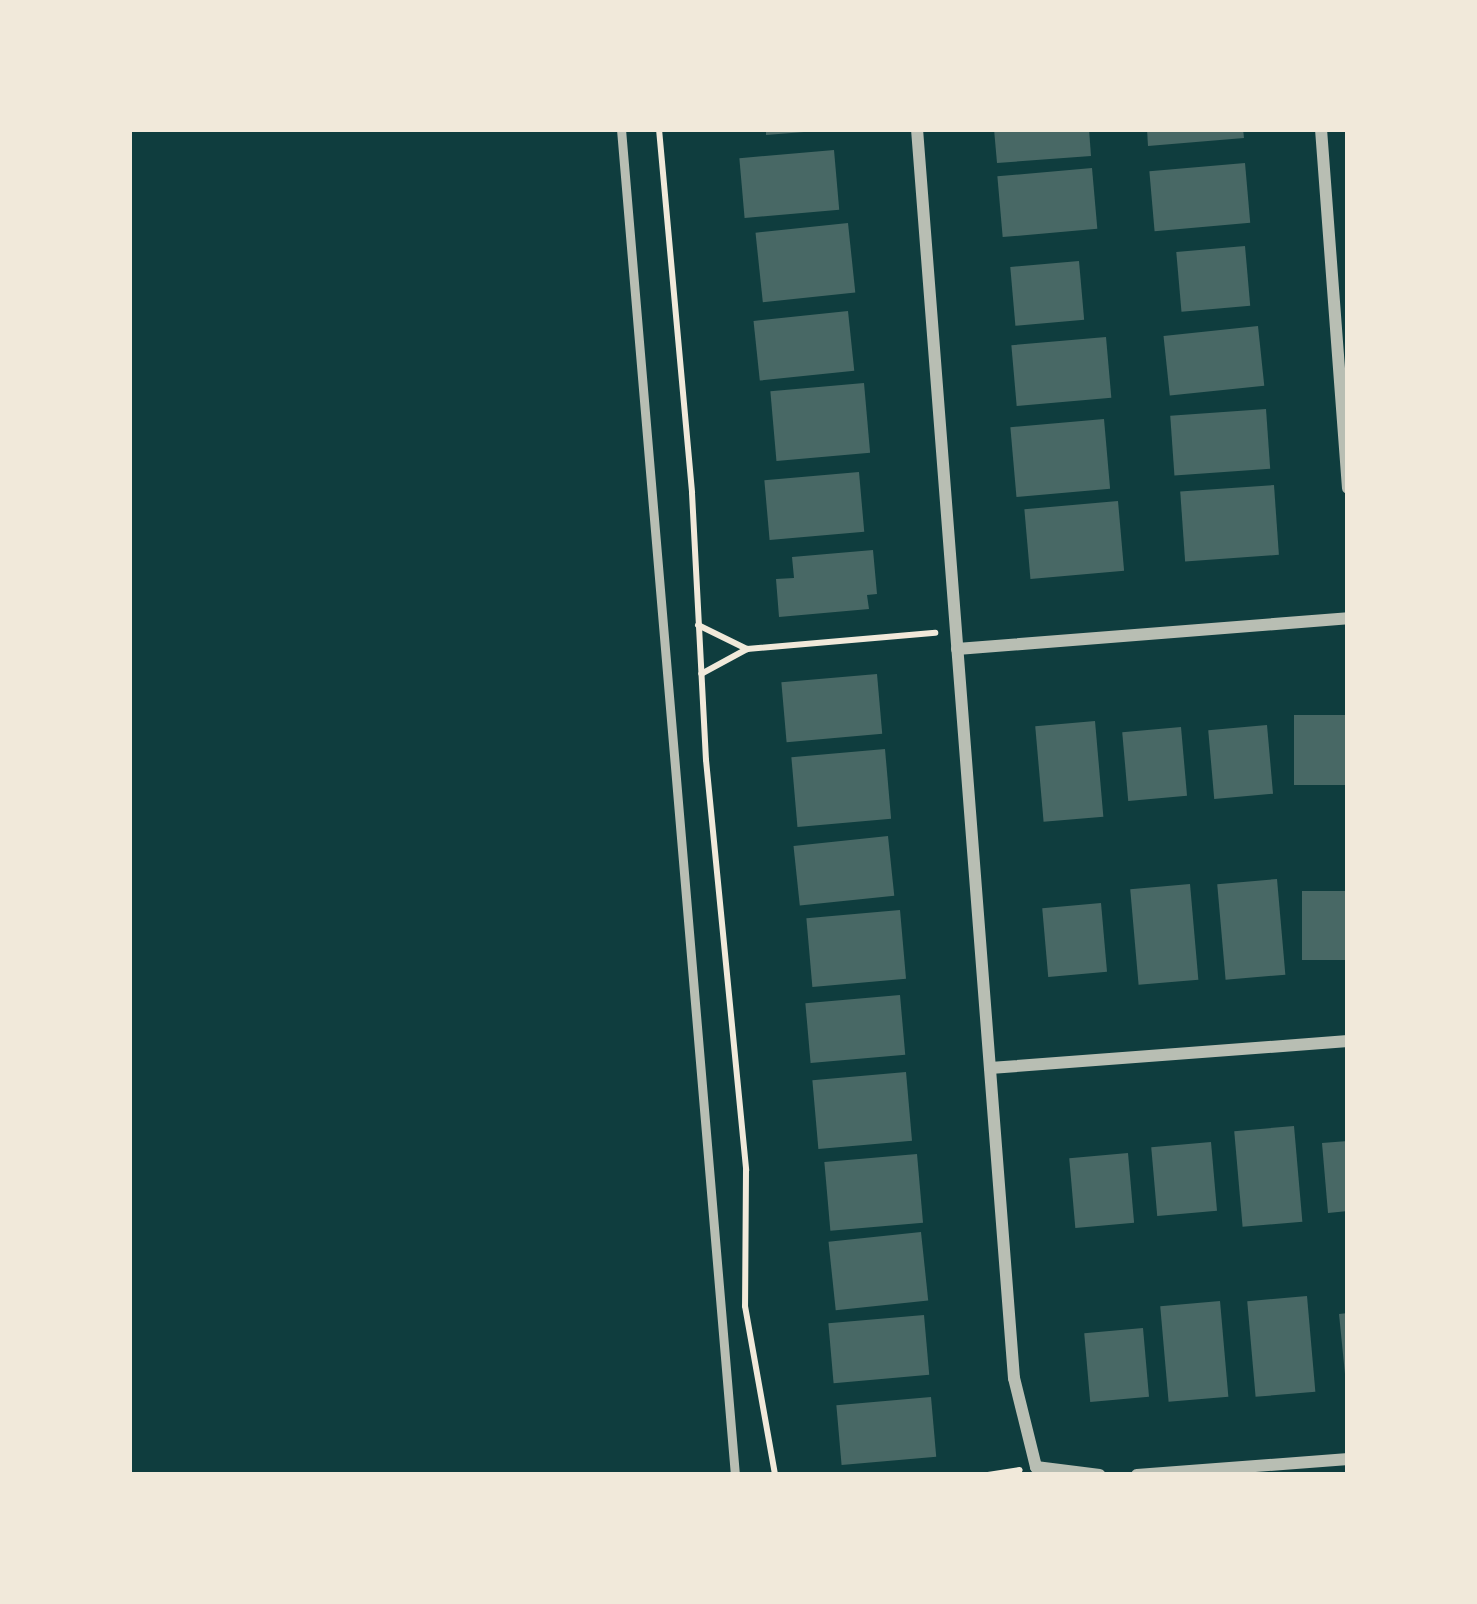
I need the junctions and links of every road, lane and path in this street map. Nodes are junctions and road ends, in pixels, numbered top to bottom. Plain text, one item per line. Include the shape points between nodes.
1 (621, 129) edge
2 (659, 129) edge
3 (917, 129) edge
4 (1321, 129) edge
5 (1348, 488) edge
6 (1348, 618) edge
7 (698, 625) junction
8 (956, 632) junction
9 (747, 649) junction
10 (957, 649) junction
11 (701, 674) junction
12 (1348, 1041) edge
13 (990, 1068) junction
14 (1348, 1459) edge
15 (735, 1475) edge
16 (775, 1475) edge
17 (1100, 1475) edge
18 (1137, 1475) edge

1 - 15 lane
2 - 7 path
3 - 8 street
4 - 5 street
6 - 10 street
7 - 9 path
7 - 11 path
8 - 9 path
8 - 10 street
9 - 11 path
10 - 13 street
11 - 16 path via 746,1170 746,1306
12 - 13 street
13 - 17 street via 1014,1378 1036,1467
14 - 18 street

